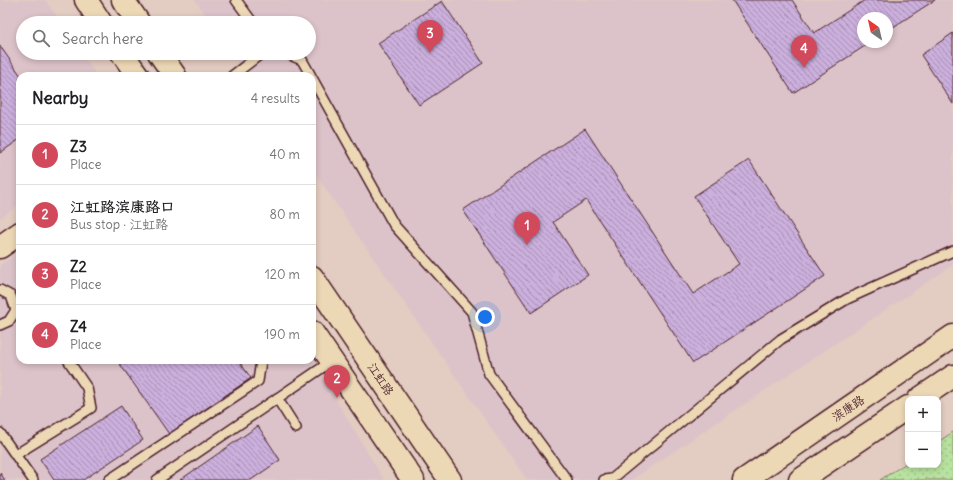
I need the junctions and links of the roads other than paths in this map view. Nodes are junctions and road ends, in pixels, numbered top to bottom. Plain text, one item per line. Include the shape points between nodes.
1 (86, 0) edge
2 (123, 0) edge
3 (236, 0) edge
4 (97, 16) edge
5 (134, 16) edge
6 (248, 16) edge
7 (127, 60) edge
8 (164, 60) edge
9 (253, 60) edge
10 (302, 60) edge
11 (135, 72) edge
12 (172, 72) edge
13 (237, 72) edge
14 (309, 72) edge
15 (316, 84) edge
16 (16, 236) edge
17 (0, 247) edge
18 (953, 250) edge
19 (316, 283) edge
20 (0, 290) edge
21 (16, 301) edge
22 (16, 310) edge
23 (0, 325) edge
24 (953, 336) edge
25 (316, 338) edge
26 (332, 361) junction
27 (71, 364) edge
28 (261, 364) edge
29 (953, 376) edge
30 (923, 396) edge
31 (277, 398) junction
32 (905, 409) edge
33 (296, 428) dead end
34 (0, 433) edge
35 (15, 455) junction
36 (33, 480) edge
37 (110, 480) edge
38 (157, 480) edge
39 (413, 480) edge
40 (450, 480) edge
41 (567, 480) edge
42 (604, 480) edge
43 (744, 480) edge
44 (800, 480) edge

1 - 4 main road
2 - 5 main road
3 - 6 lane
7 - 11 main road
8 - 12 main road
9 - 13 lane
10 - 14 lane
15 - 41 lane via 394,226 472,312 489,374
16 - 17 main road
18 - 42 lane via 847,299 781,339 612,479
19 - 40 main road, 江虹路
20 - 21 lane
22 - 23 lane via 9,321
24 - 43 main road, 滨康路
25 - 26 main road
26 - 31 lane
26 - 39 main road
27 - 35 lane via 87,388 91,408
28 - 37 lane via 258,381
29 - 30 main road
31 - 33 lane
31 - 38 lane
32 - 44 main road
34 - 35 lane
35 - 36 lane

